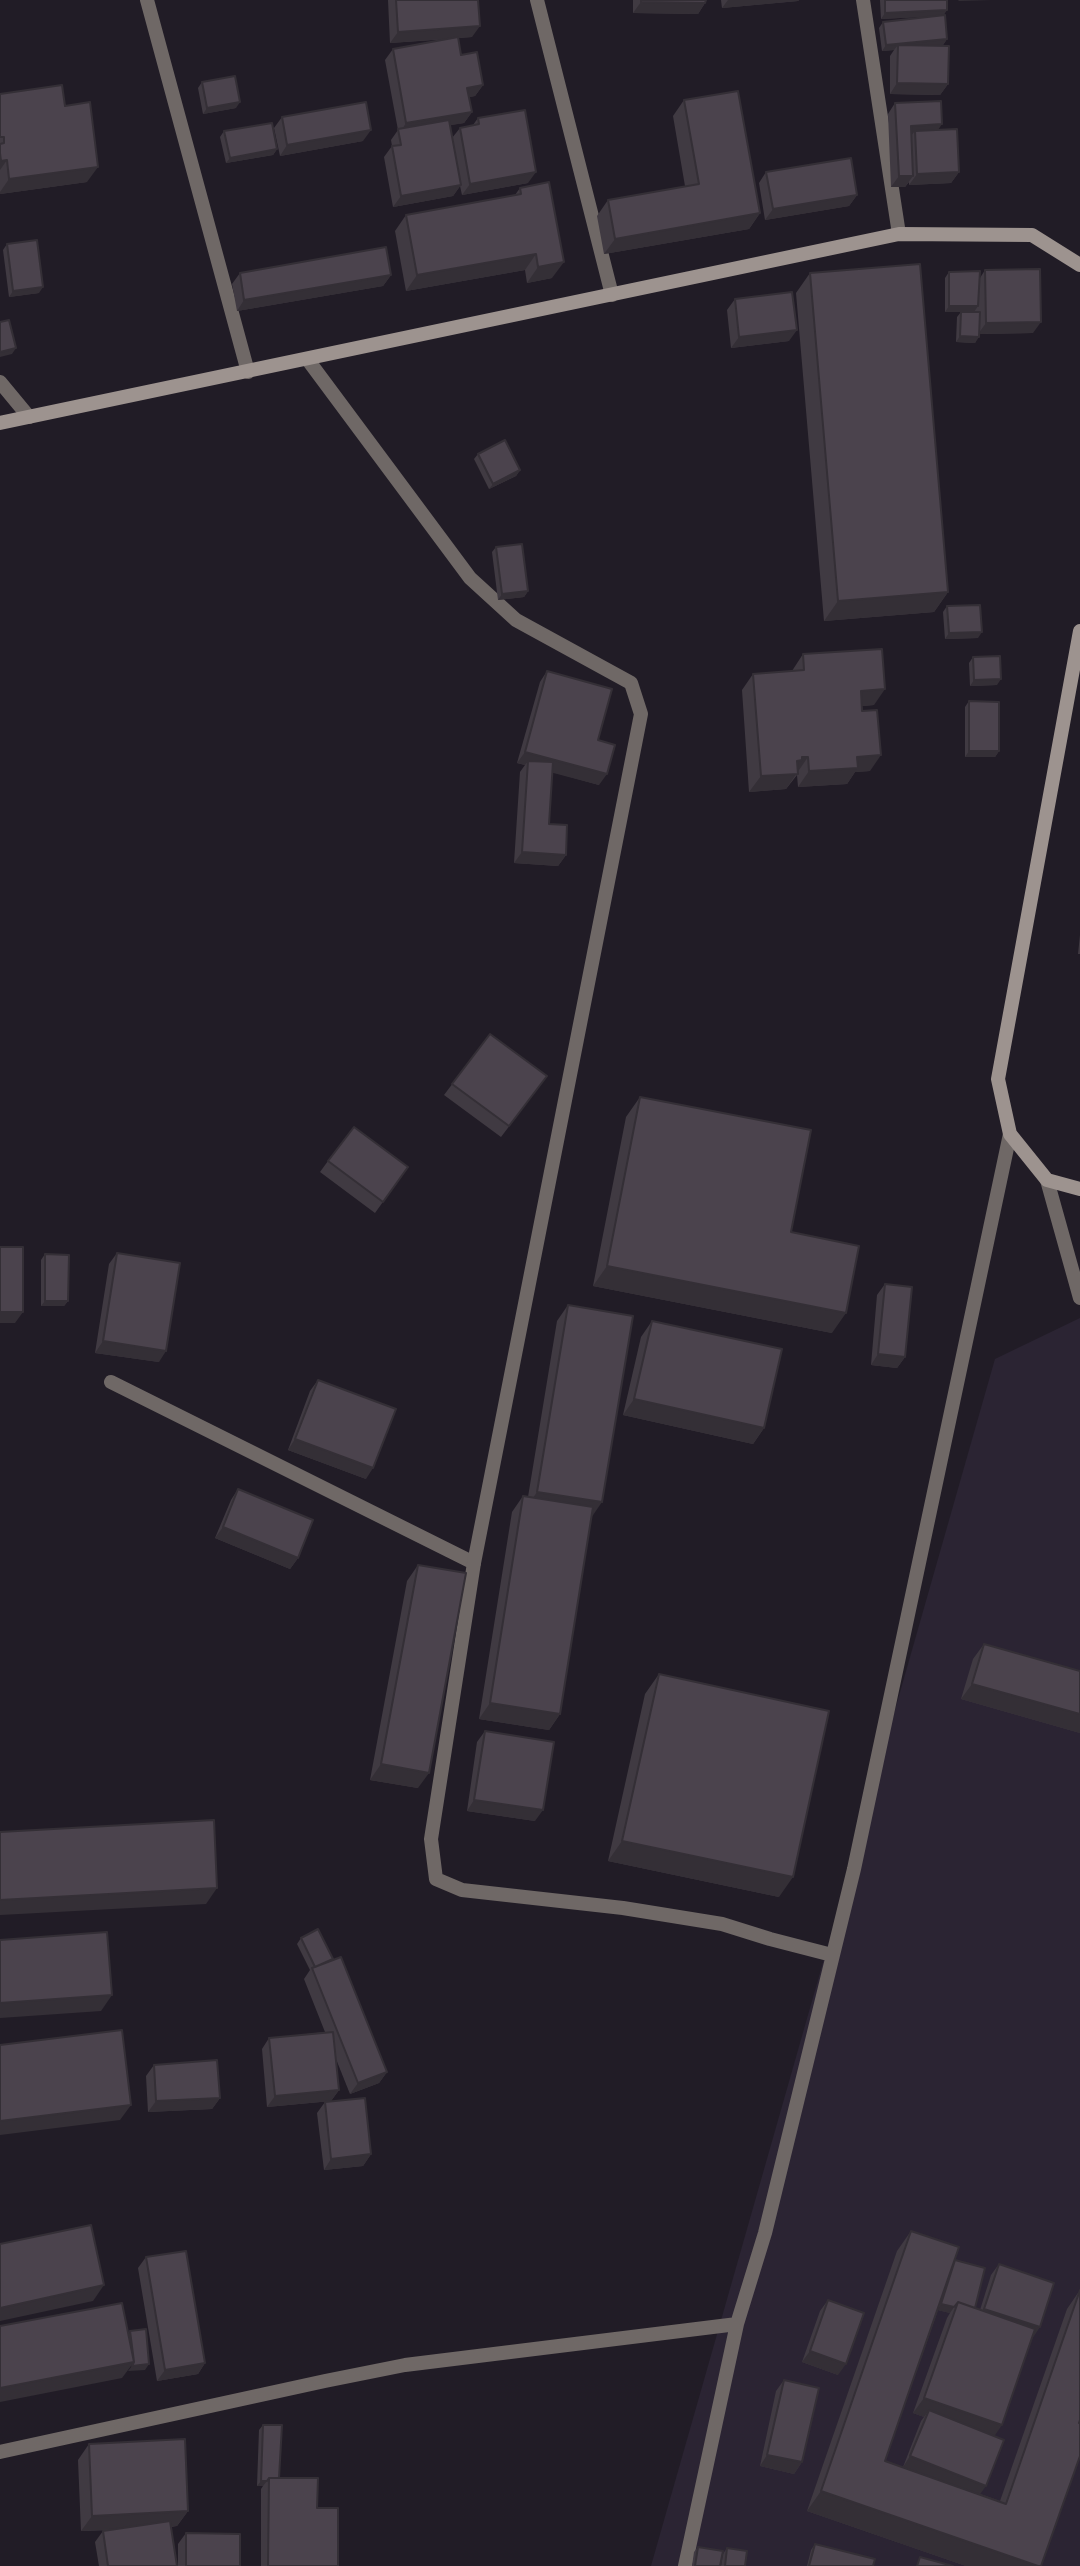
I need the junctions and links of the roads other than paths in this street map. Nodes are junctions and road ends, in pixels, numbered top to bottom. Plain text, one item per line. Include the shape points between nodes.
1 (147, 0) edge
2 (537, 0) edge
3 (863, 0) edge
4 (899, 234) junction
5 (1080, 265) edge
6 (612, 295) junction
7 (308, 360) junction
8 (248, 372) junction
9 (0, 382) edge
10 (29, 417) junction
11 (0, 423) edge
12 (1080, 631) edge
13 (1010, 1134) junction
14 (1047, 1180) junction
15 (1080, 1189) edge
16 (1080, 1298) edge
17 (111, 1382) dead end
18 (474, 1563) junction
19 (832, 1955) junction
20 (737, 2324) junction
21 (0, 2452) edge
22 (685, 2566) edge

1 - 8 street
2 - 6 street
3 - 4 street
4 - 5 street via 1032,235
4 - 6 street
6 - 7 street
7 - 8 street
7 - 18 street via 470,578 516,620 631,683 641,714
8 - 10 street
9 - 10 street
10 - 11 street
12 - 13 street via 998,1079
13 - 14 street
13 - 19 street
14 - 15 street
14 - 16 street
17 - 18 street
18 - 19 street via 431,1839 436,1879 463,1890 722,1924
19 - 20 street via 765,2234
20 - 21 street via 405,2365
20 - 22 street

